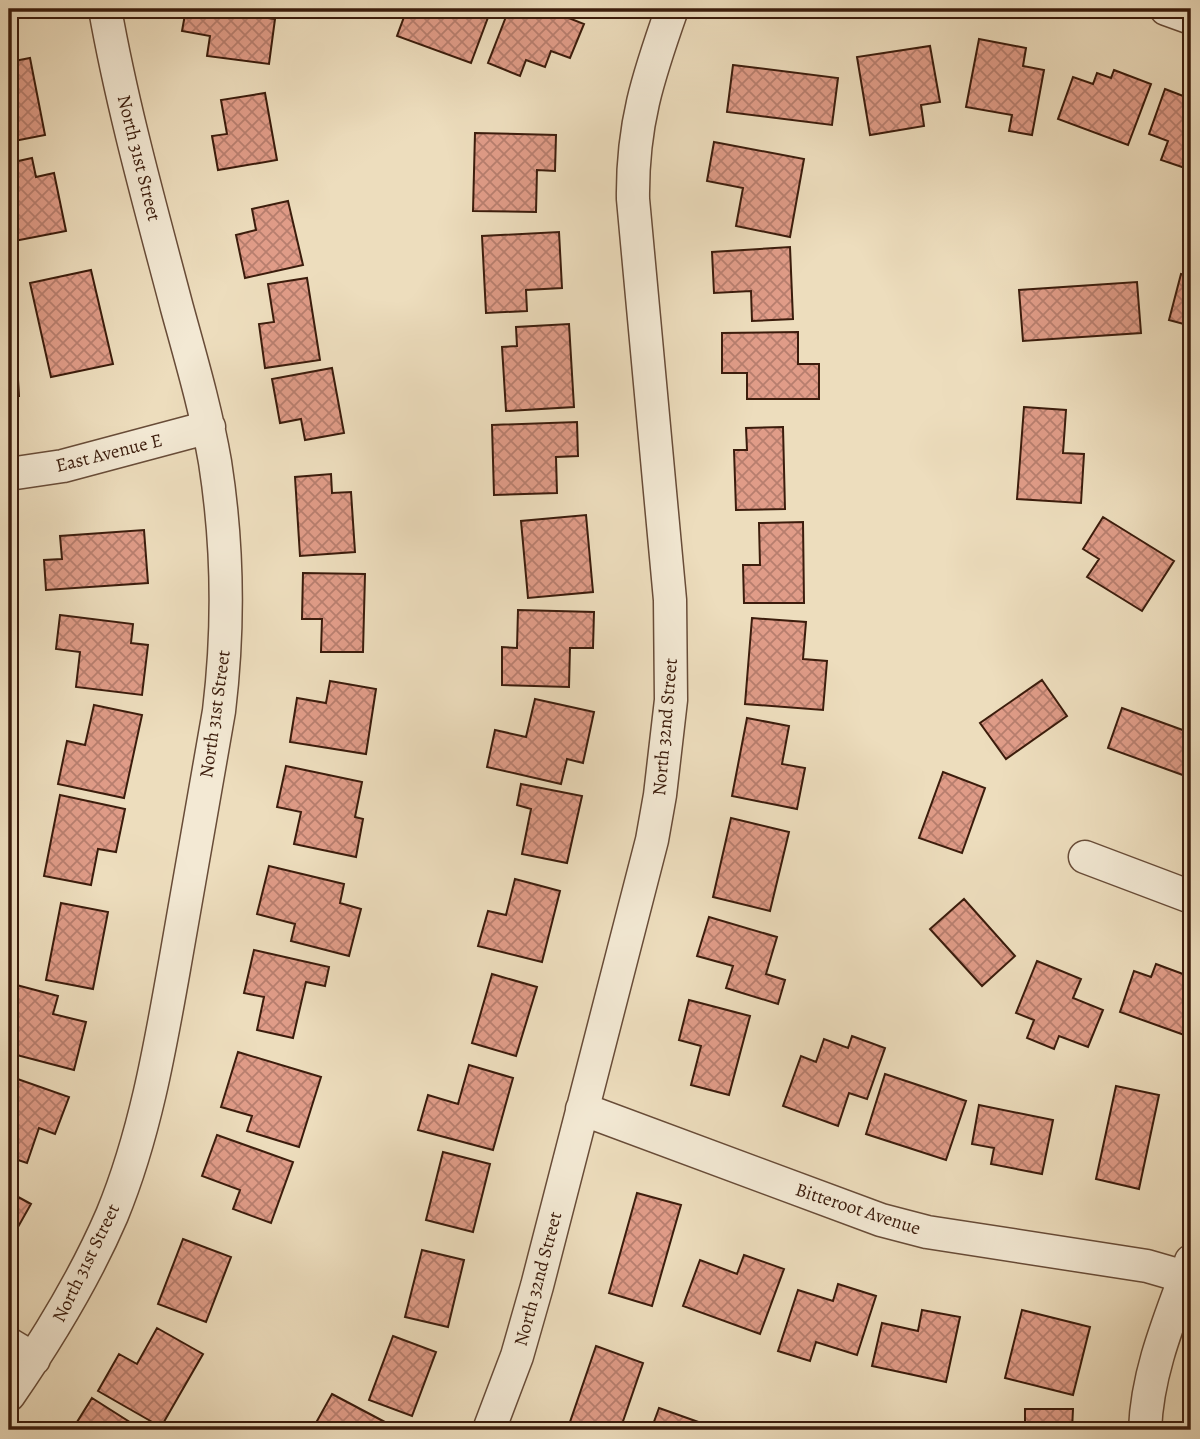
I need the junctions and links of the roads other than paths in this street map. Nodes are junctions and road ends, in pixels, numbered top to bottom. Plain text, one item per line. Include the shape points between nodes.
1 (105, 9) edge
2 (672, 9) edge
3 (1166, 9) edge
4 (1191, 18) edge
5 (209, 427) junction
6 (9, 474) edge
7 (1085, 857) dead end
8 (1191, 897) edge
9 (582, 1109) junction
10 (1188, 1269) edge
11 (21, 1351) edge
12 (9, 1395) edge
13 (489, 1430) edge
14 (1145, 1430) edge

1 - 5 street, North 31st Street via 136,150
2 - 9 street, North 32nd Street via 646,85 632,160 670,600 668,745 652,840
3 - 4 street
5 - 6 street, East Avenue E via 63,466
5 - 11 street, North 31st Street via 225,553 223,672 159,1051 140,1131 113,1213 77,1287
7 - 8 street
9 - 10 street, Bitteroot Avenue via 881,1220 927,1232
9 - 13 street, North 32nd Street via 524,1333
10 - 14 street via 1160,1345
11 - 12 street, North 31st Street

